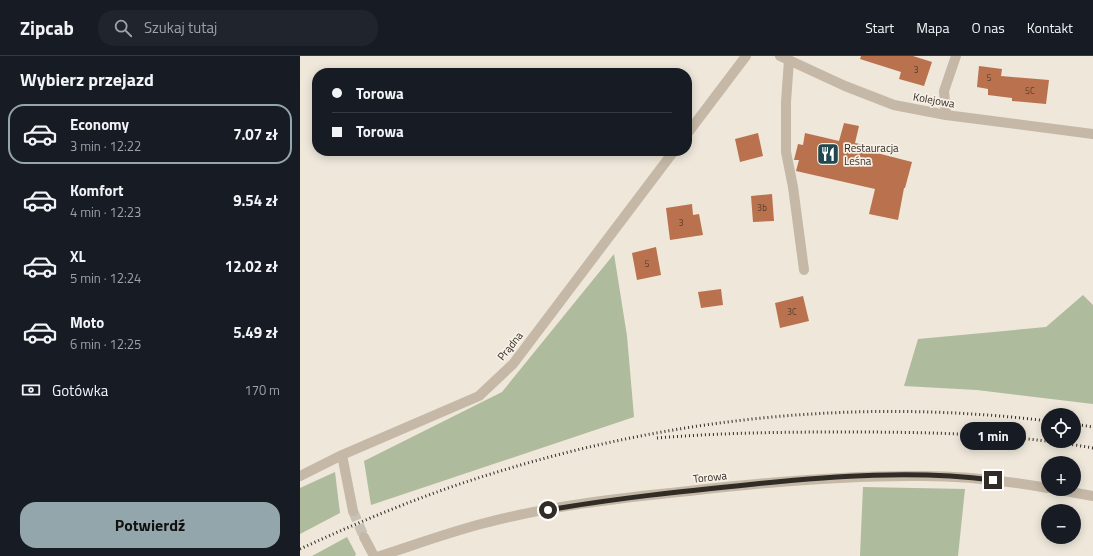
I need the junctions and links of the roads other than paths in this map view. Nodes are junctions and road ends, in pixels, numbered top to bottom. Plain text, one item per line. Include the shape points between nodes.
1 (746, 56) edge
2 (956, 56) edge
3 (784, 58) edge
4 (946, 115) junction
5 (692, 127) edge
6 (1093, 134) edge
7 (670, 156) edge
8 (804, 270) dead end
9 (342, 455) junction
10 (300, 476) edge
11 (1041, 487) edge
12 (1081, 494) edge
13 (1093, 496) edge
14 (353, 511) tunnel mouth
15 (364, 537) tunnel mouth
16 (374, 556) edge
17 (380, 556) edge

1 - 5 street
2 - 4 street via 944,91
3 - 4 street, Kolejowa via 894,105
3 - 8 street via 786,152
4 - 6 street, Kolejowa
7 - 9 street, Prądna via 513,364 479,396
9 - 10 street, Prądna
9 - 14 street
11 - 17 street, Torowa via 980,479 924,476 852,476 738,486 610,500 532,513 480,524
12 - 13 street
15 - 16 street

